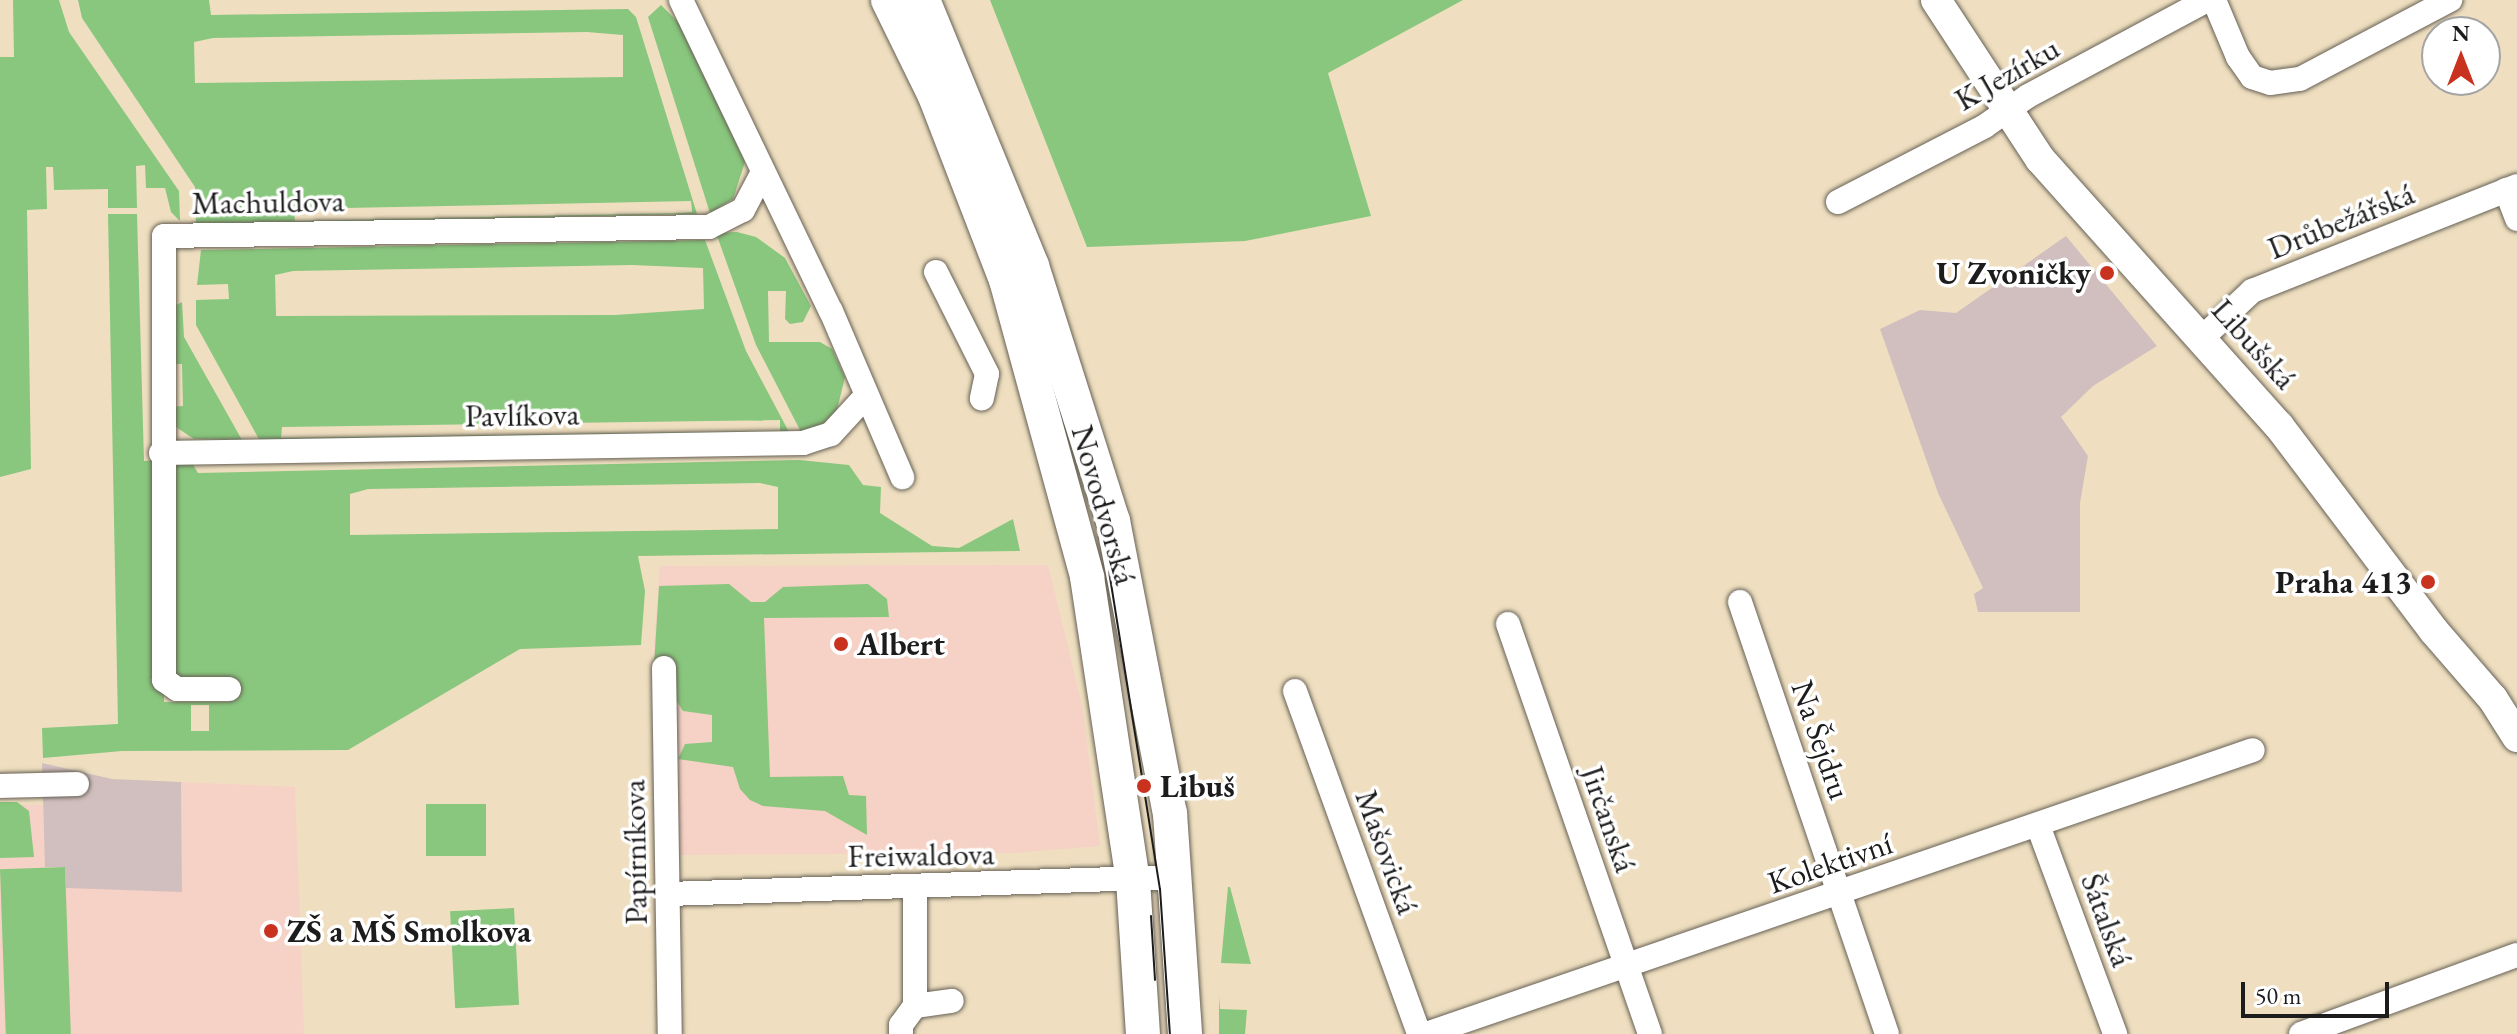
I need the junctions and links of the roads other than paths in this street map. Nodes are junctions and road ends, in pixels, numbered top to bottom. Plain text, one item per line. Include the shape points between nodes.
1 (681, 0) edge
2 (888, 0) edge
3 (923, 0) edge
4 (1936, 0) edge
5 (2207, 0) edge
6 (2214, 0) edge
7 (2450, 0) edge
8 (2006, 112) junction
9 (763, 172) junction
10 (2512, 188) edge
11 (1838, 202) dead end
12 (2517, 219) edge
13 (936, 272) dead end
14 (2202, 338) junction
15 (866, 396) junction
16 (982, 398) dead end
17 (161, 453) junction
18 (902, 477) dead end
19 (1740, 602) dead end
20 (1508, 624) dead end
21 (664, 668) dead end
22 (229, 689) dead end
23 (1295, 691) dead end
24 (2505, 693) edge
25 (2517, 737) edge
26 (2253, 750) dead end
27 (77, 784) dead end
28 (0, 786) edge
29 (2039, 828) junction
30 (1176, 877) junction
31 (1133, 880) junction
32 (915, 887) junction
33 (1839, 893) junction
34 (668, 894) junction
35 (2517, 955) edge
36 (1627, 967) junction
37 (952, 1001) dead end
38 (915, 1006) junction
39 (670, 1034) edge
40 (901, 1034) edge
41 (1143, 1034) edge
42 (1185, 1034) edge
43 (1419, 1034) edge
44 (1426, 1034) edge
45 (1650, 1034) edge
46 (1887, 1034) edge
47 (2115, 1034) edge
48 (2301, 1034) edge

1 - 9 street
2 - 31 main road, Novodvorská via 935,96 1006,280 1044,409 1087,577
3 - 30 main road, Novodvorská via 1032,266 1098,469 1135,621 1169,802
4 - 8 street, Libušská
5 - 8 street, K Jezírku
6 - 7 street via 2252,77 2270,83 2300,79
8 - 11 street, K Jezírku
8 - 14 street, Libušská via 2075,200
9 - 15 street
9 - 17 street, Machuldova via 743,210 709,227 164,236
10 - 12 street
10 - 14 street, Drůbežářská via 2252,291
13 - 16 street via 987,374
14 - 24 street, Libušská via 2279,426 2434,631
15 - 17 street, Pavlíkova via 831,434 803,443
15 - 18 street
17 - 22 street, Machuldova via 164,680 177,689
19 - 33 street, Na Šejdru
20 - 36 street, Jirčanská
21 - 34 street, Papírníkova
23 - 43 street, Mašovická
24 - 25 street, Libušská
26 - 29 street, Kolektivní
27 - 28 street
29 - 33 street, Kolektivní
29 - 47 street, Šátalská
30 - 31 street, Freiwaldova
30 - 42 main road, Novodvorská
31 - 32 street, Freiwaldova
31 - 41 main road, Novodvorská
32 - 34 street, Freiwaldova
32 - 38 street
33 - 36 street, Kolektivní
33 - 46 street, Na Šejdru
34 - 39 street, Papírníkova
35 - 48 street
36 - 44 street, Kolektivní
36 - 45 street, Jirčanská
37 - 38 street
38 - 40 street via 901,1025

